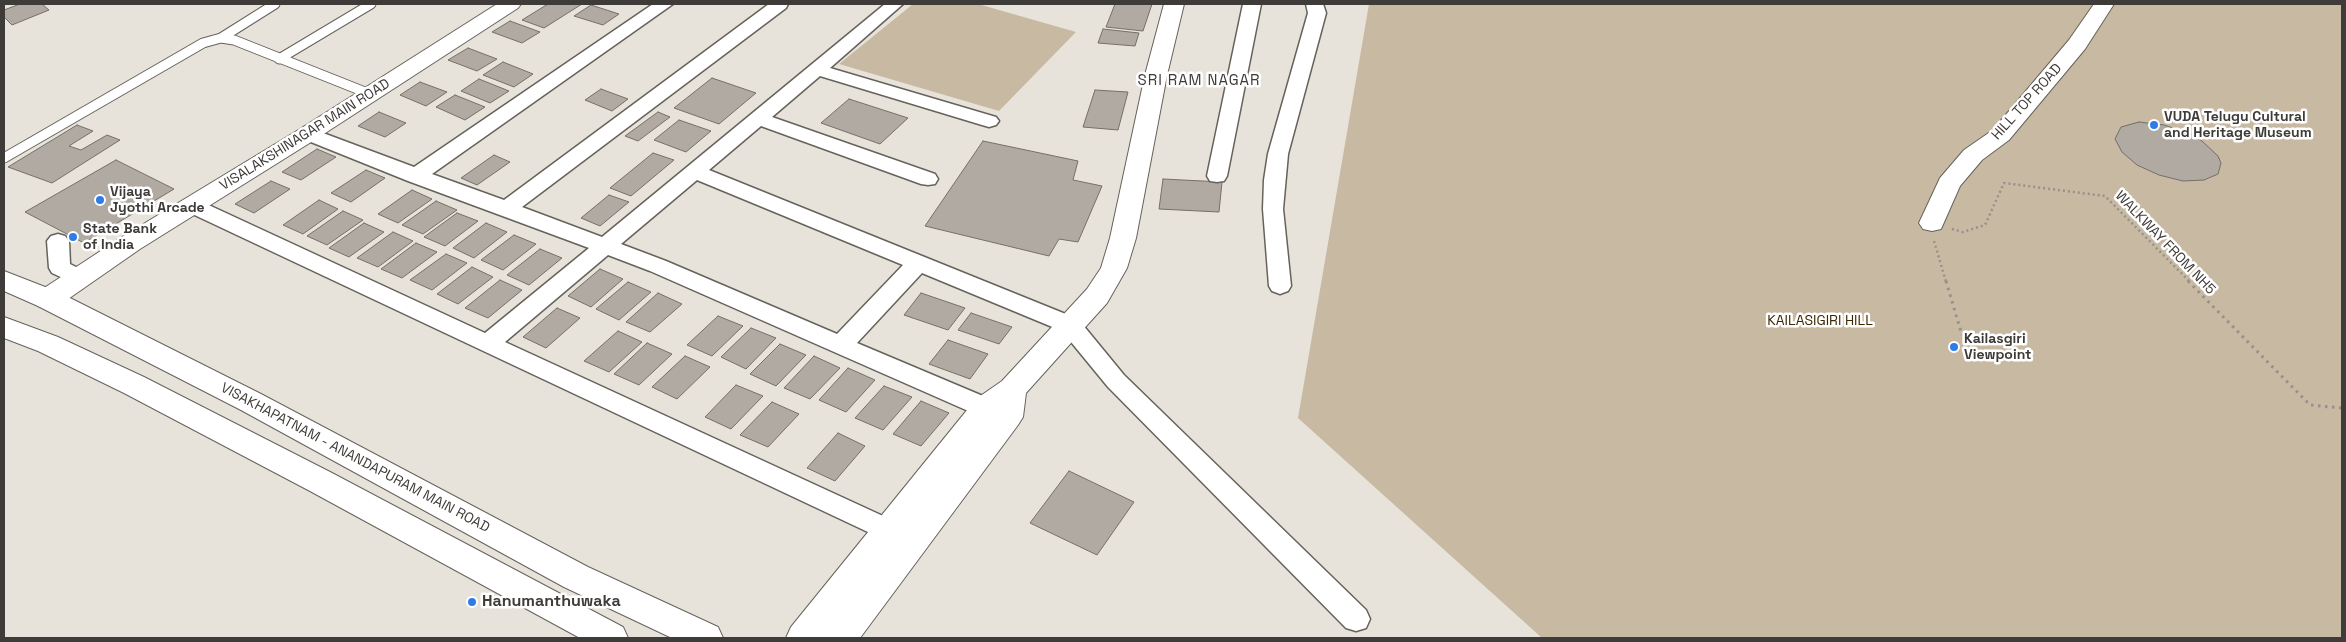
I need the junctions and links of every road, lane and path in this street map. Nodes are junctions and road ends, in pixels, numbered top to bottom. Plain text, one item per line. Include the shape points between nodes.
1 (276, 4) edge
2 (371, 4) edge
3 (511, 4) edge
4 (664, 4) edge
5 (780, 4) edge
6 (895, 4) edge
7 (1174, 4) edge
8 (1252, 4) edge
9 (1315, 4) edge
10 (2104, 4) edge
11 (221, 38) junction
12 (279, 59) junction
13 (815, 69) junction
14 (370, 94) junction
15 (757, 118) junction
16 (989, 121) dead end
17 (308, 134) junction
18 (4, 158) edge
19 (694, 171) junction
20 (415, 176) junction
21 (1217, 176) dead end
22 (928, 179) dead end
23 (193, 206) junction
24 (506, 208) junction
25 (1932, 223) junction
26 (58, 241) dead end
27 (605, 246) junction
28 (918, 263) junction
29 (80, 278) junction
30 (4, 280) edge
31 (1280, 286) dead end
32 (48, 299) junction
33 (1070, 325) junction
34 (5, 329) edge
35 (1962, 335) dead end
36 (487, 344) junction
37 (841, 345) junction
38 (1002, 405) junction
39 (2342, 408) edge
40 (887, 530) junction
41 (1356, 619) dead end
42 (611, 638) edge
43 (706, 638) edge
44 (803, 638) edge
45 (840, 638) edge

1 - 11 lane
2 - 12 lane
3 - 14 street, VISALAKSHINAGAR MAIN ROAD
4 - 20 street
5 - 24 street
6 - 13 street
7 - 33 street via 1114,268 1097,296
8 - 21 street
9 - 31 street via 1316,13 1274,180
10 - 25 street, HILL TOP ROAD via 2077,44 2019,114 2001,135 1973,155 1950,184
11 - 12 lane via 234,40
11 - 18 lane via 203,43
12 - 14 lane
13 - 15 street
13 - 16 street
14 - 17 street, VISALAKSHINAGAR MAIN ROAD
15 - 19 street
15 - 22 street
17 - 20 street
17 - 23 street, VISALAKSHINAGAR MAIN ROAD
19 - 27 street
19 - 28 street
20 - 24 street
23 - 29 street, VISALAKSHINAGAR MAIN ROAD
23 - 36 street
24 - 27 street
25 - 35 path
25 - 39 path, WALKWAY FROM NH5 via 1964,232 1985,225 2004,183 2106,196 2310,405
26 - 29 street via 60,268
27 - 36 street
27 - 37 street
28 - 33 street
28 - 37 street
29 - 32 street, VISALAKSHINAGAR MAIN ROAD
30 - 32 street, VISAKHAPATNAM - ANANDAPURAM MAIN ROAD
32 - 43 street, VISAKHAPATNAM - ANANDAPURAM MAIN ROAD via 251,402 576,577
33 - 38 street
33 - 41 street via 1116,381
34 - 42 street via 48,344 134,386
36 - 40 street
37 - 38 street
38 - 40 street
38 - 45 street
40 - 44 street

